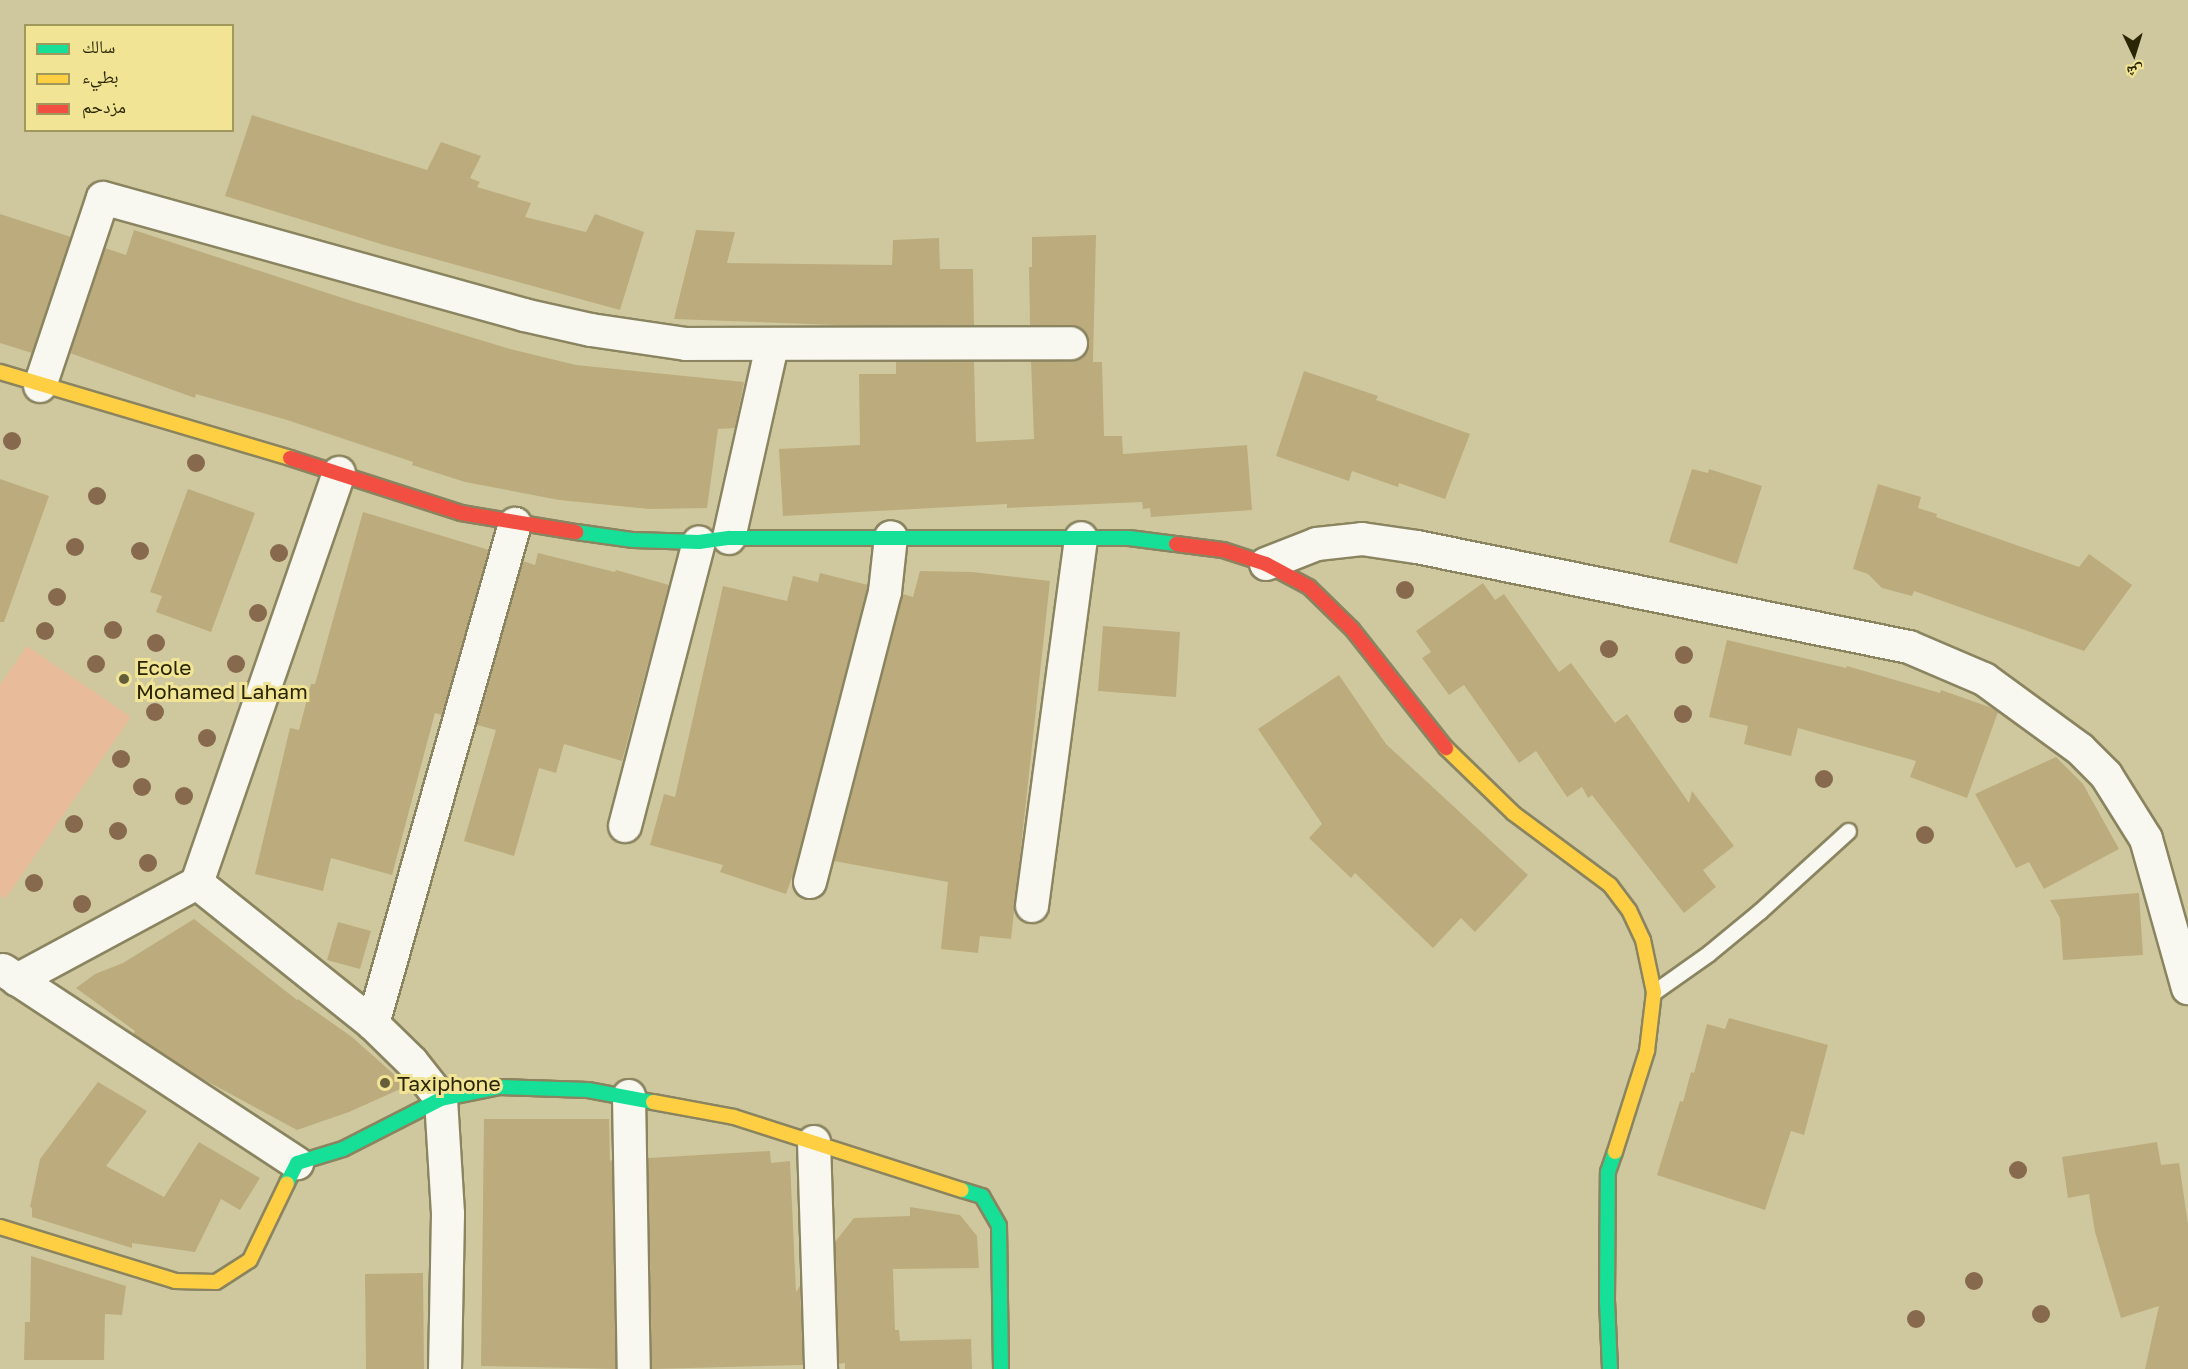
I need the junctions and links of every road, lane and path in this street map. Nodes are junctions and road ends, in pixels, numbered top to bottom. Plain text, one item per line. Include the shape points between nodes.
1 (1071, 343) dead end
2 (772, 345) junction
3 (0, 372) edge
4 (40, 386) junction
5 (339, 473) junction
6 (515, 524) junction
7 (891, 537) junction
8 (1081, 538) junction
9 (714, 540) junction
10 (1266, 564) junction
11 (625, 826) dead end
12 (1848, 831) dead end
13 (810, 882) dead end
14 (196, 883) junction
15 (1032, 906) dead end
16 (9, 974) edge
17 (2188, 988) edge
18 (1654, 992) junction
19 (373, 1024) junction
20 (629, 1096) junction
21 (441, 1099) junction
22 (814, 1142) junction
23 (297, 1163) junction
24 (0, 1227) edge
25 (446, 1369) edge
26 (634, 1369) edge
27 (821, 1369) edge
28 (1001, 1369) edge
29 (1610, 1369) edge

1 - 2 street
2 - 4 street via 686,344 591,330 524,315 103,198
2 - 9 street
3 - 4 street
4 - 5 street
5 - 6 street via 460,513
5 - 14 street
6 - 9 street via 633,540
6 - 19 street
7 - 8 street
7 - 9 street
7 - 13 street via 885,592
8 - 10 street via 1129,538 1223,550
8 - 15 street
9 - 11 street
10 - 17 street via 1317,544 1362,538 1909,647 1984,679 2071,742 2106,775 2146,839
10 - 18 street via 1309,587 1352,629 1444,747 1513,813 1610,885 1629,910 1643,940
12 - 18 lane via 1760,911
14 - 16 street
14 - 19 street
16 - 23 street
18 - 29 street via 1647,1051 1608,1172
19 - 21 street via 412,1062
20 - 21 street via 588,1090 499,1087
20 - 22 street via 734,1117
20 - 26 street
21 - 23 street via 343,1149
21 - 25 street via 448,1214
22 - 27 street
22 - 28 street via 982,1196 999,1226
23 - 24 street via 250,1260 216,1282 175,1281

